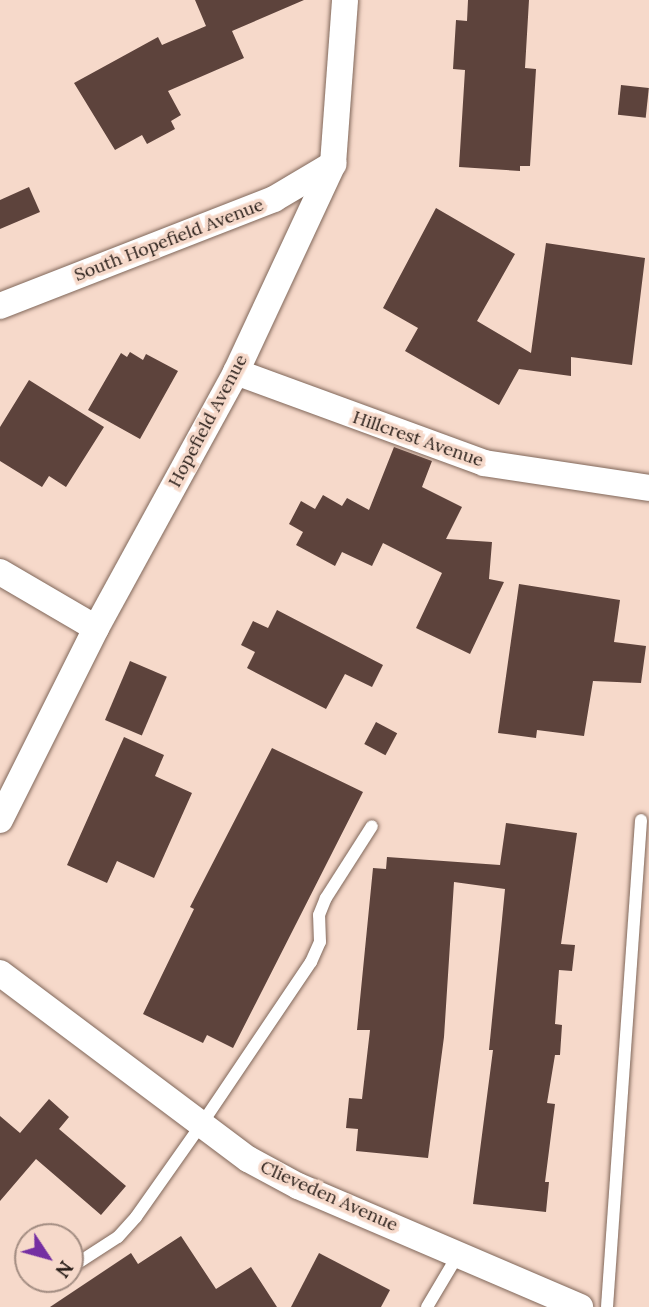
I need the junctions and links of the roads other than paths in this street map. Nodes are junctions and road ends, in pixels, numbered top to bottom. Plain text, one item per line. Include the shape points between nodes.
1 (345, 0) edge
2 (333, 164) junction
3 (0, 306) edge
4 (236, 372) junction
5 (649, 488) edge
6 (0, 572) edge
7 (96, 628) junction
8 (0, 820) edge
9 (642, 820) dead end
10 (372, 826) dead end
11 (0, 973) edge
12 (201, 1125) junction
13 (459, 1253) junction
14 (84, 1259) edge
15 (427, 1307) edge
16 (580, 1307) edge
17 (607, 1307) edge

1 - 2 street, Hopefield Avenue
2 - 3 street, South Hopefield Avenue via 274,199
2 - 4 street, Hopefield Avenue
4 - 5 street, Hillcrest Avenue via 484,463
4 - 7 street, Hopefield Avenue
6 - 7 street
7 - 8 street, Hopefield Avenue
9 - 17 lane
10 - 12 lane via 326,898 319,915 320,942 311,962
11 - 12 street, Clieveden Avenue
12 - 13 street, Clieveden Avenue via 248,1159 298,1186
12 - 14 lane via 136,1217 118,1237
13 - 15 lane
13 - 16 street, Clieveden Avenue

